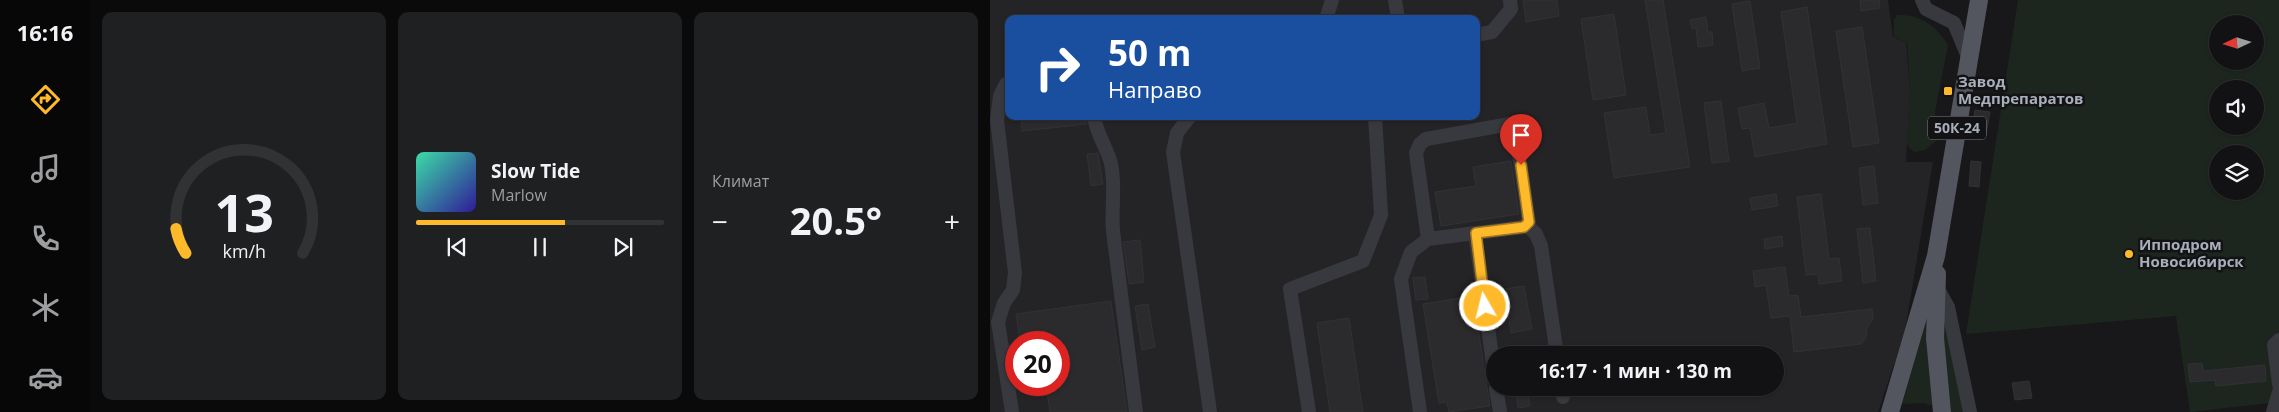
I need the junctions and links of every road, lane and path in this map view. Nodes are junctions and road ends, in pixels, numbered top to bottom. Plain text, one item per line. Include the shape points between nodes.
1 (1332, 0) edge
2 (1395, 0) edge
3 (1510, 0) edge
4 (1922, 0) edge
5 (1979, 0) edge
6 (1327, 15) edge
7 (1397, 15) edge
8 (1480, 34) edge
9 (1969, 58) junction
10 (1005, 86) edge
11 (994, 114) edge
12 (1095, 120) edge
13 (1187, 120) edge
14 (1375, 120) edge
15 (1526, 224) junction
16 (1476, 233) junction
17 (1428, 240) junction
18 (1936, 256) junction
19 (1937, 287) junction
20 (2279, 340) edge
21 (1491, 346) edge
22 (1556, 346) edge
23 (2279, 384) edge
24 (2279, 392) edge
25 (1497, 396) edge
26 (1012, 412) edge
27 (1136, 412) edge
28 (1210, 412) edge
29 (1309, 412) edge
30 (1420, 412) edge
31 (1500, 412) edge
32 (1890, 412) edge
33 (1942, 412) edge
34 (1970, 412) edge
35 (2273, 412) edge

1 - 6 lane
2 - 7 lane
3 - 8 lane via 1512,9 1492,32
4 - 9 lane via 1926,9 1954,23
5 - 9 main road, 50К-24
9 - 18 main road, 50К-24
10 - 11 lane
11 - 26 lane via 1015,273 1013,290 1004,303 998,322
12 - 27 lane via 1111,162 1113,231
13 - 28 lane via 1177,133 1173,152
14 - 29 lane via 1381,215 1363,261 1290,290
15 - 16 lane via 1524,227
15 - 17 lane via 1529,222 1515,128 1510,124 1426,139 1420,144 1416,153
15 - 22 lane via 1536,234 1541,246
16 - 17 lane
16 - 21 lane
17 - 30 lane via 1411,252 1401,279
18 - 19 main road, 50К-24
18 - 32 main road, 50К-24
19 - 33 main road, 50К-24 via 1935,338
19 - 34 lane via 1948,307
20 - 23 lane via 2274,345
24 - 35 lane
25 - 31 lane

